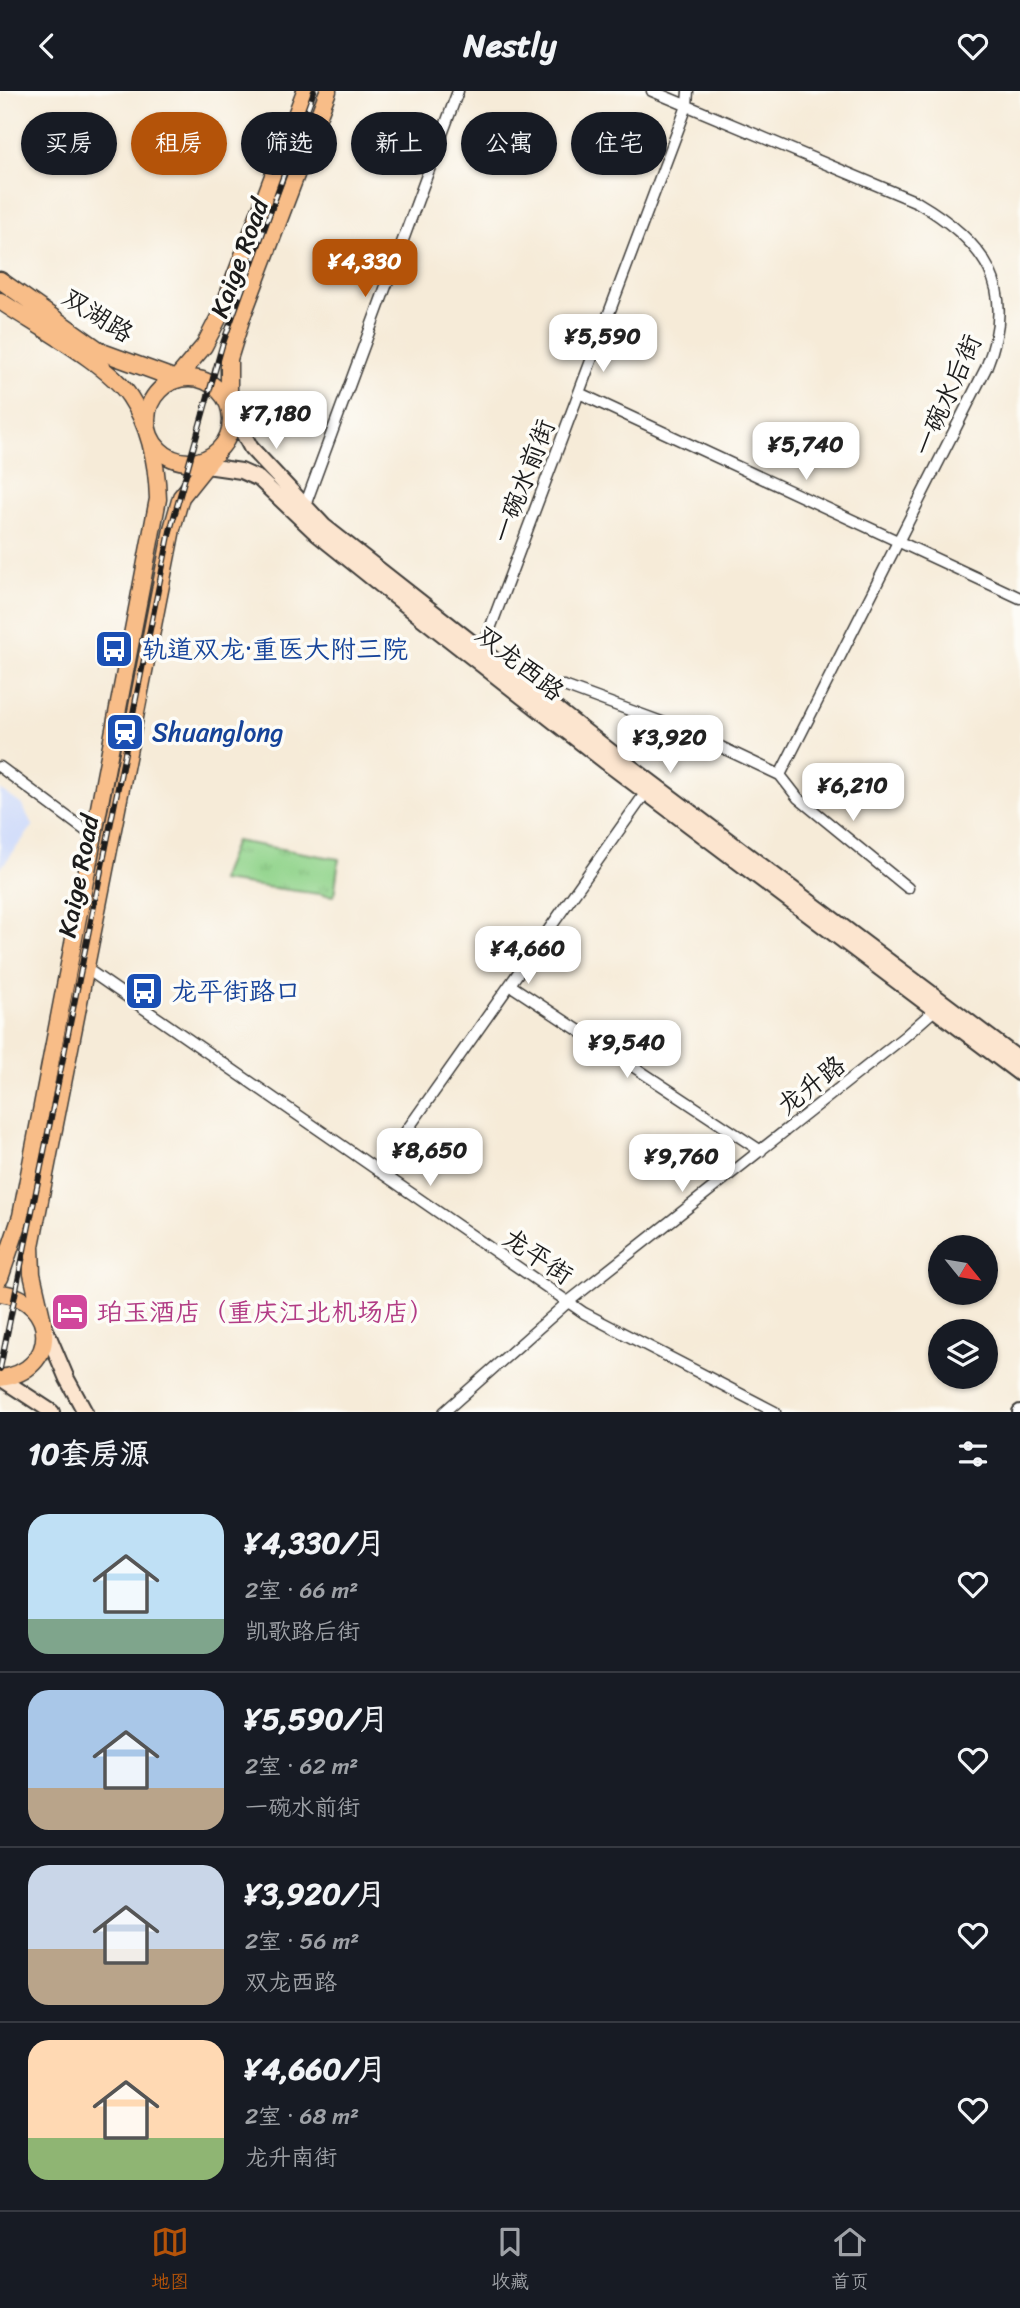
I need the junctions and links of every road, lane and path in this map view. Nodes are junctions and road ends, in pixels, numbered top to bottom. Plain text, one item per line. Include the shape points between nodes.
1 (305, 91) edge
2 (328, 91) edge
3 (458, 91) edge
4 (652, 91) edge
5 (688, 91) edge
6 (687, 106) junction
7 (0, 280) edge
8 (0, 301) edge
9 (176, 379) junction
10 (579, 393) junction
11 (229, 407) junction
12 (148, 434) junction
13 (217, 452) junction
14 (186, 463) junction
15 (206, 465) junction
16 (302, 513) junction
17 (900, 543) junction
18 (1020, 598) edge
19 (482, 650) junction
20 (531, 689) junction
21 (0, 767) edge
22 (780, 775) junction
23 (649, 787) junction
24 (93, 835) junction
25 (908, 888) dead end
26 (84, 967) junction
27 (510, 985) junction
28 (939, 1006) junction
29 (1020, 1060) edge
30 (1020, 1074) edge
31 (761, 1151) junction
32 (378, 1171) junction
33 (0, 1278) edge
34 (0, 1293) edge
35 (568, 1302) junction
36 (43, 1322) junction
37 (0, 1378) edge
38 (52, 1412) edge
39 (85, 1412) edge
40 (444, 1412) edge
41 (775, 1412) edge

1 - 9 main road, Kaige Road via 222,311 204,346
2 - 11 main road, Kaige Road via 242,317 229,359
3 - 16 street
4 - 6 street, 一碗水后街
5 - 6 street, 一碗水前街
6 - 10 street, 一碗水前街
6 - 17 street, 一碗水后街 via 916,202 949,221 974,243 993,274 1000,313 995,345
7 - 9 main road, 双湖路 via 102,352
8 - 12 main road, 双湖路 via 104,371 129,395
9 - 11 main road via 202,380 223,395
9 - 12 main road via 164,385 148,407
10 - 17 street
10 - 19 street, 一碗水前街
11 - 13 main road via 230,431
11 - 16 main road, 双龙西路 via 251,448
12 - 14 main road via 163,454
12 - 24 main road, Kaige Road via 158,476 155,526
13 - 14 main road
13 - 15 main road, Kaige Road
14 - 15 main road, 双龙西路
15 - 16 main road, 双龙西路 via 259,479
15 - 26 main road, Kaige Road via 181,497 172,529
16 - 19 main road, 双龙西路
16 - 23 main road, 双龙西路 via 423,619
17 - 18 street
17 - 22 street, 一碗水后街
19 - 20 main road, 双龙西路
20 - 22 street via 564,686 689,732
20 - 23 main road, 双龙西路
21 - 24 street
22 - 25 street via 798,798
23 - 27 street
23 - 28 main road, 双龙西路
24 - 33 main road, Kaige Road via 21,1216
26 - 32 street, 龙平街
26 - 36 main road, Kaige Road via 31,1246
27 - 31 street
27 - 32 street
28 - 29 main road, 双龙西路
28 - 30 main road, 双龙西路
28 - 31 street, 龙升路
31 - 35 street, 龙升路
32 - 35 street, 龙平街
34 - 36 main road via 27,1300
35 - 40 street, 龙升路
35 - 41 street, 龙平街
36 - 37 main road, Kaige Road via 42,1350 36,1362 26,1371
36 - 39 main road
37 - 38 main road

